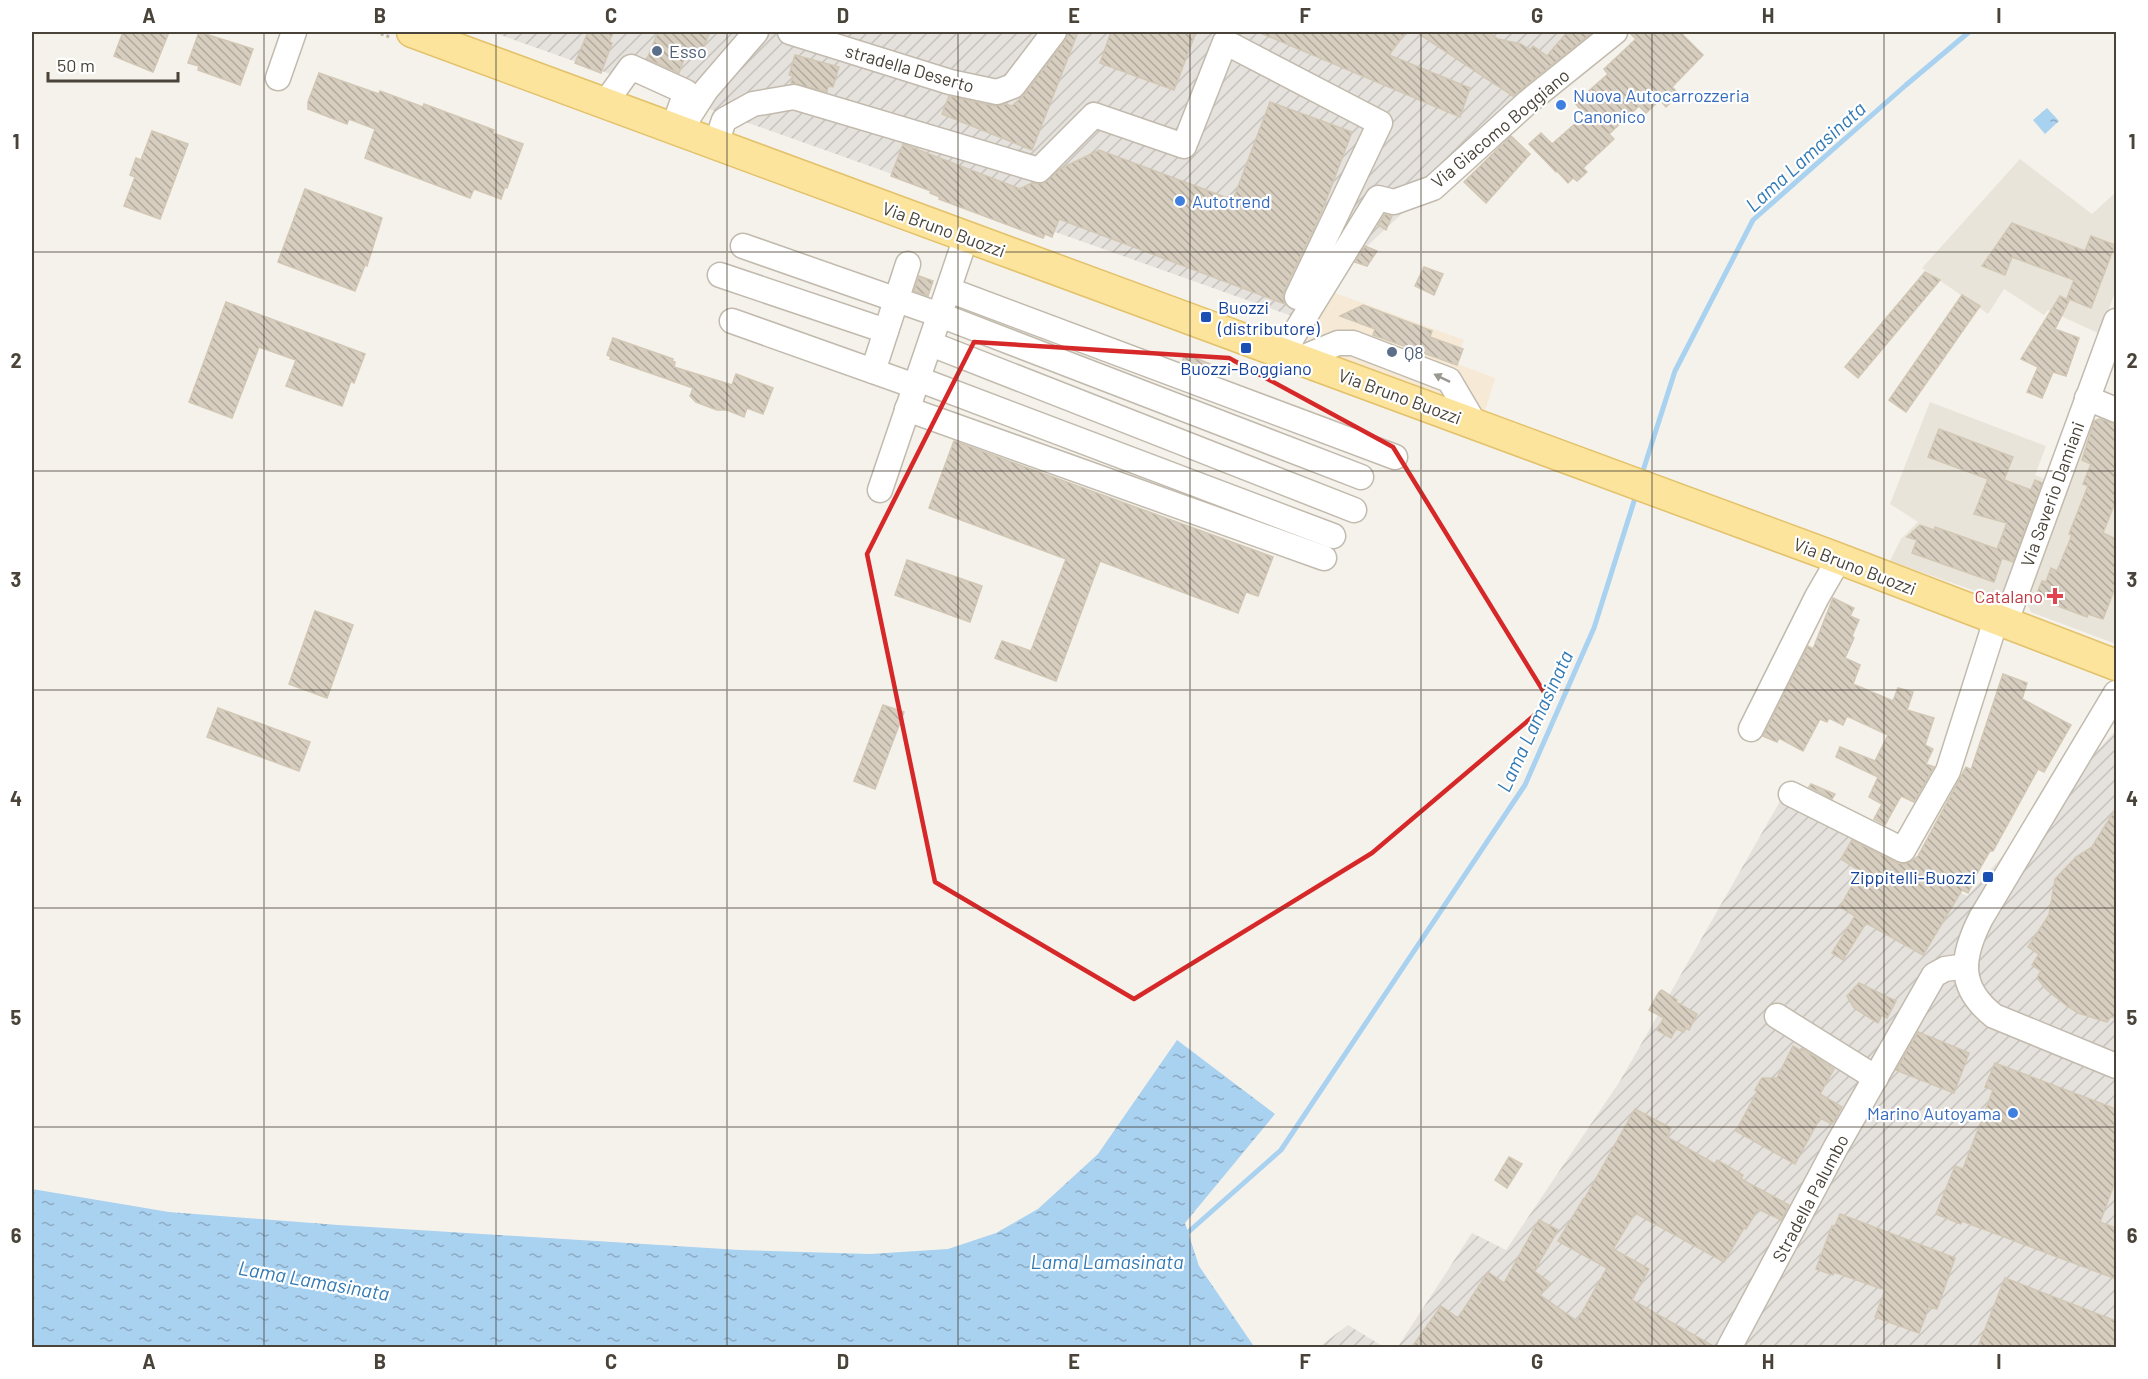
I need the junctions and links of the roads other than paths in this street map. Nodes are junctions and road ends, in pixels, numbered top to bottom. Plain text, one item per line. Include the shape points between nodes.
1 (294, 32) edge
2 (412, 32) edge
3 (756, 32) edge
4 (790, 32) edge
5 (1054, 32) edge
6 (1615, 32) edge
7 (278, 78) dead end
8 (605, 103) junction
9 (679, 130) junction
10 (716, 144) junction
11 (966, 237) junction
12 (743, 246) dead end
13 (908, 264) dead end
14 (720, 275) dead end
15 (949, 290) junction
16 (1297, 297) dead end
17 (897, 299) junction
18 (940, 315) junction
19 (732, 321) dead end
20 (2116, 321) edge
21 (886, 331) junction
22 (931, 344) junction
23 (1292, 357) junction
24 (873, 371) junction
25 (916, 383) junction
26 (2087, 398) junction
27 (907, 409) junction
28 (2116, 410) edge
29 (1395, 457) dead end
30 (1361, 477) dead end
31 (880, 490) dead end
32 (1354, 510) dead end
33 (1836, 557) junction
34 (2001, 622) junction
35 (2116, 665) edge
36 (2116, 693) edge
37 (1751, 729) dead end
38 (1791, 794) dead end
39 (1966, 966) junction
40 (1777, 1016) dead end
41 (2116, 1066) edge
42 (1876, 1078) junction
43 (1729, 1347) edge

1 - 7 street
2 - 8 main road, Via Bruno Buozzi
3 - 9 street via 706,90
4 - 5 street, stradella Deserto via 950,82 997,92 1013,86
6 - 23 street, Via Giacomo Boggiano via 1528,102 1433,188 1394,202 1378,198 1293,336
8 - 9 main road, Via Bruno Buozzi
8 - 9 street via 631,67 686,92
9 - 10 main road, Via Bruno Buozzi
10 - 11 main road, Via Bruno Buozzi
10 - 16 street via 724,120 753,104 794,97 1039,170 1094,115 1184,146 1225,42 1380,123
11 - 15 street
11 - 23 main road, Via Bruno Buozzi
12 - 17 street
13 - 17 street
14 - 21 street
15 - 18 street
15 - 29 street
17 - 18 street
17 - 21 street
18 - 22 street
18 - 30 street
19 - 24 street
20 - 26 street, Via Saverio Damiani
21 - 24 street
22 - 25 street
22 - 32 street
23 - 33 main road, Via Bruno Buozzi
24 - 25 street
25 - 27 street
25 - 27 street via 1328,547
26 - 28 street, Via Saverio Damiani
26 - 34 street, Via Saverio Damiani
27 - 31 street
33 - 34 main road, Via Bruno Buozzi
33 - 37 street
34 - 35 main road, Via Bruno Buozzi
34 - 38 street, Via Saverio Damiani via 1948,771 1903,850
36 - 39 street via 1981,918 1969,941
39 - 41 street via 1972,993 1994,1016
39 - 42 street, Stradella Palumbo via 1934,975
40 - 42 street
42 - 43 street, Stradella Palumbo

